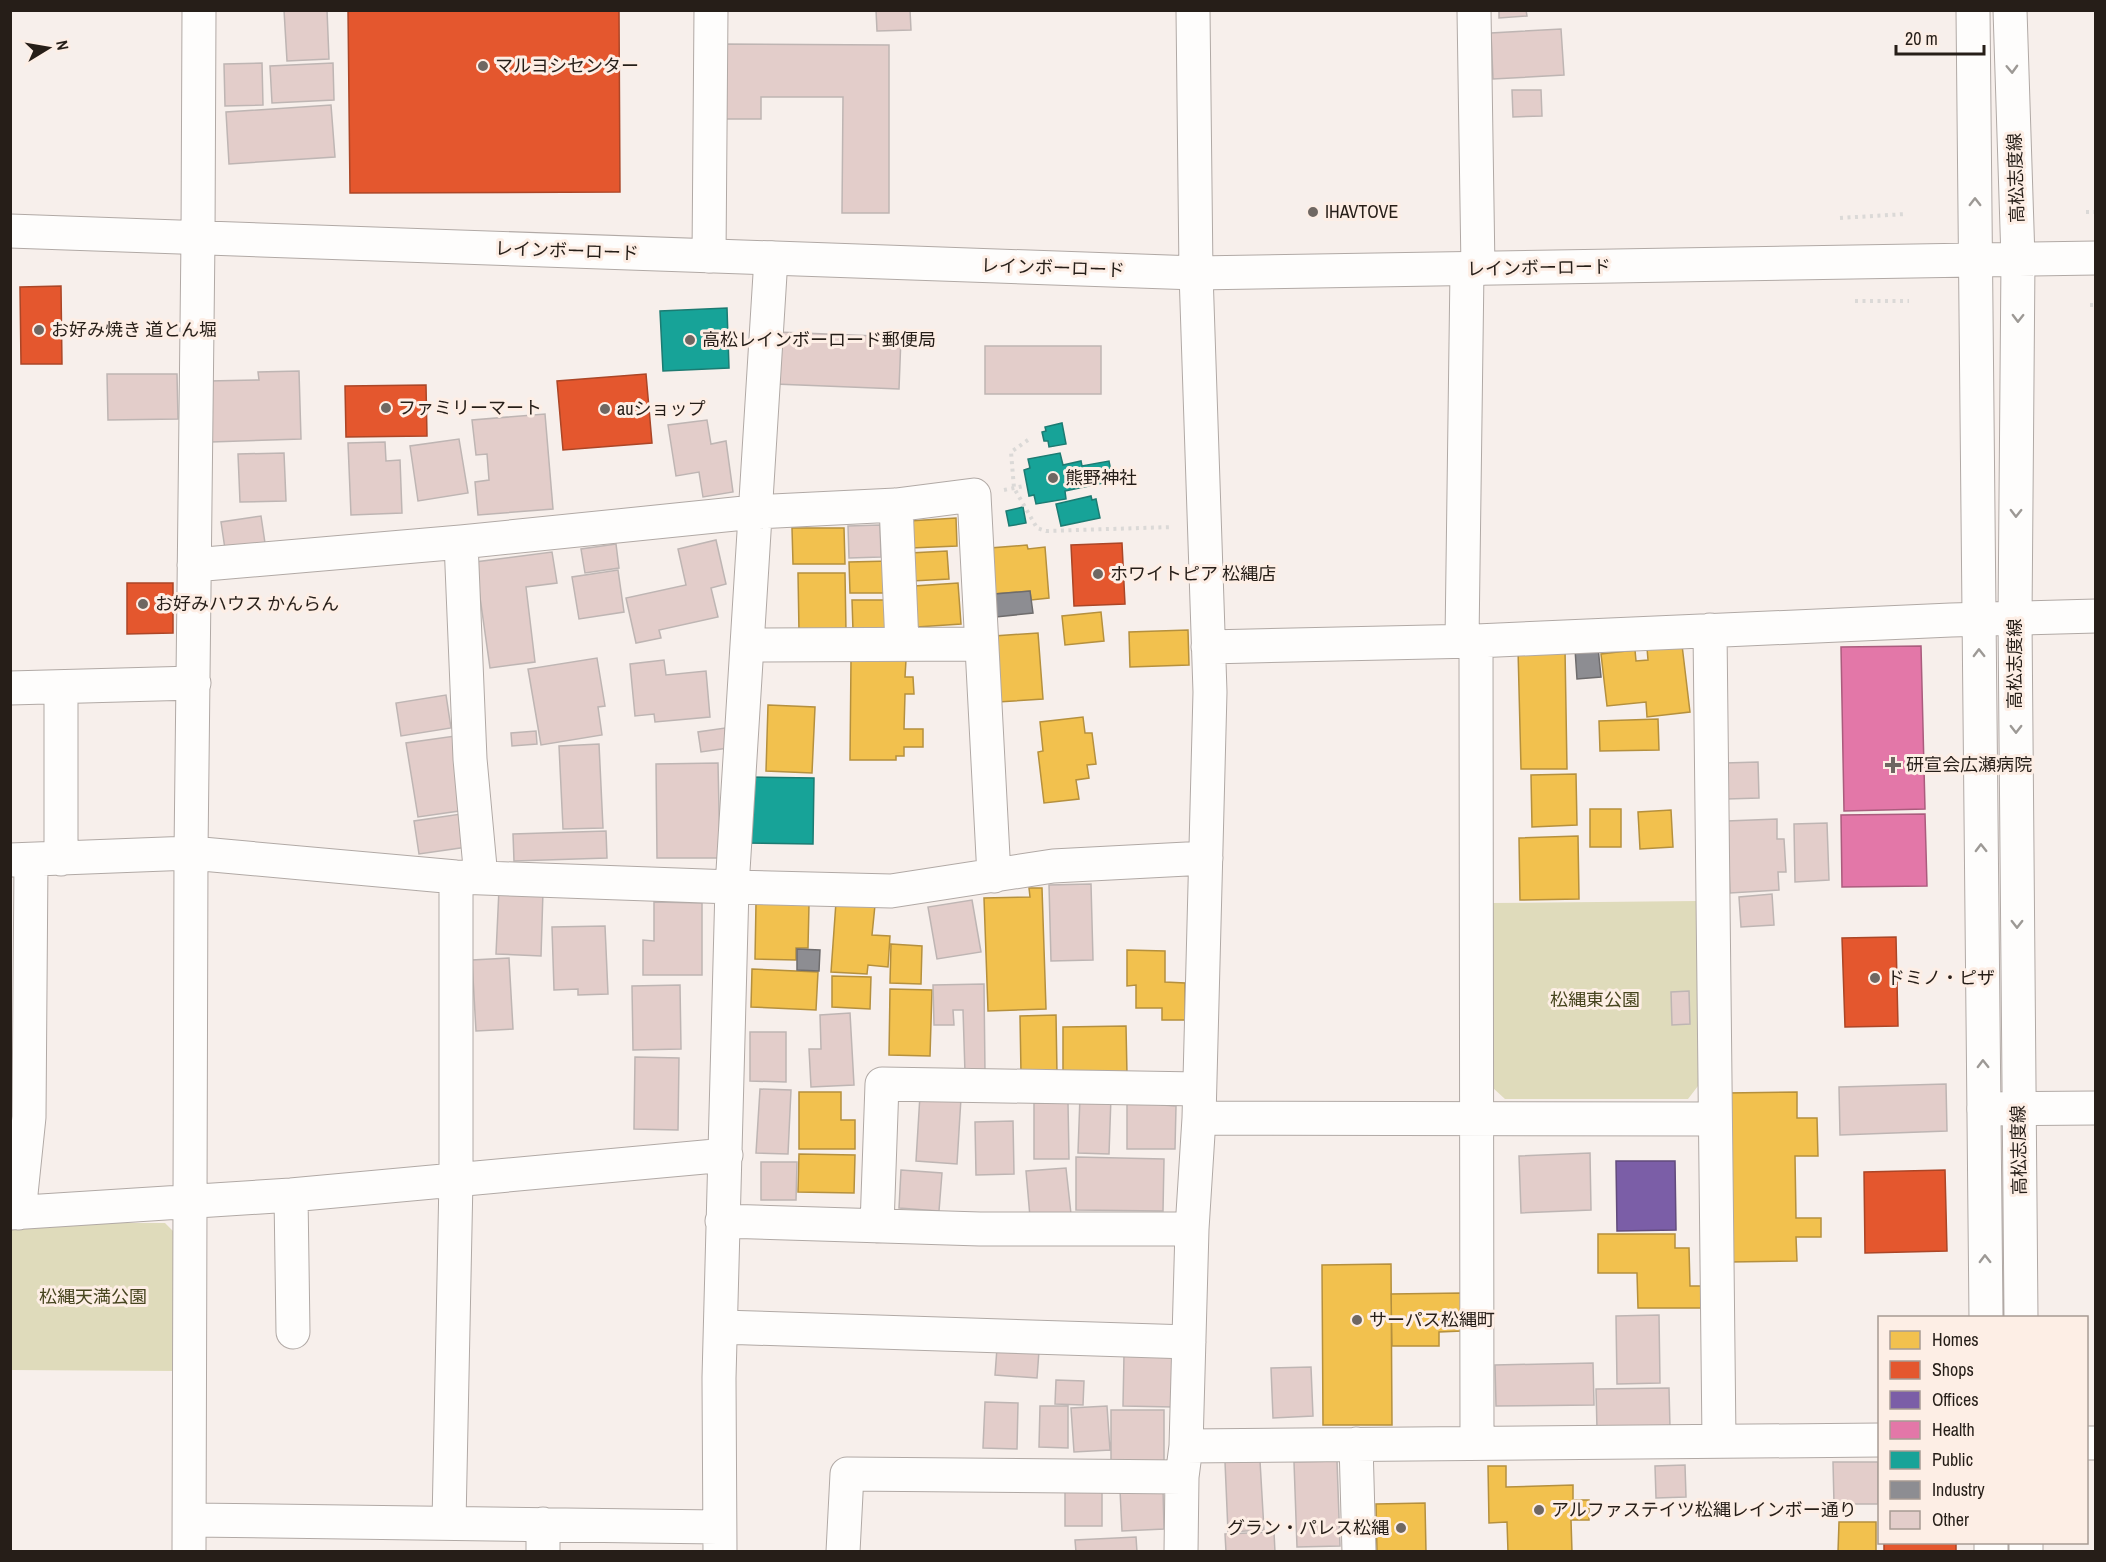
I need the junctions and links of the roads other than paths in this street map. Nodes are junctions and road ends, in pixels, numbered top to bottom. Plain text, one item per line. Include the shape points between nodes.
1 (199, 10) edge
2 (711, 10) edge
3 (1192, 10) edge
4 (1474, 10) edge
5 (1973, 10) edge
6 (2010, 10) edge
7 (10, 231) edge
8 (198, 238) junction
9 (709, 256) junction
10 (771, 258) junction
11 (2096, 258) edge
12 (2018, 259) junction
13 (1975, 260) junction
14 (1472, 269) junction
15 (1196, 273) junction
16 (896, 505) junction
17 (754, 513) junction
18 (461, 542) junction
19 (194, 565) junction
20 (2096, 616) edge
21 (2015, 619) junction
22 (1979, 620) junction
23 (1710, 630) junction
24 (1469, 641) junction
25 (902, 644) junction
26 (981, 644) junction
27 (748, 645) junction
28 (1208, 647) junction
29 (194, 683) junction
30 (61, 687) junction
31 (10, 688) edge
32 (191, 854) junction
33 (1206, 858) junction
34 (34, 859) edge
35 (994, 876) junction
36 (469, 878) junction
37 (732, 887) junction
38 (1199, 1103) junction
39 (2096, 1108) edge
40 (1984, 1109) junction
41 (2019, 1110) junction
42 (1476, 1119) junction
43 (1715, 1119) junction
44 (726, 1155) junction
45 (456, 1179) junction
46 (291, 1195) junction
47 (190, 1202) junction
48 (15, 1213) edge
49 (722, 1221) junction
50 (877, 1226) junction
51 (1192, 1229) junction
52 (1986, 1316) edge
53 (2021, 1316) edge
54 (721, 1327) junction
55 (293, 1332) dead end
56 (1189, 1342) junction
57 (1878, 1440) edge
58 (1719, 1441) junction
59 (1477, 1442) junction
60 (1356, 1444) junction
61 (1184, 1461) junction
62 (449, 1523) junction
63 (190, 1536) edge
64 (543, 1538) edge
65 (719, 1539) edge
66 (843, 1551) edge
67 (1181, 1551) edge
68 (1359, 1551) edge

1 - 8 street
2 - 9 street
3 - 15 street
4 - 14 street
13 -> 5 street, 高松志度線
6 -> 12 street, 高松志度線
7 - 8 street, レインボーロード
8 - 9 street, レインボーロード
8 - 19 street
9 - 10 street, レインボーロード
10 - 15 street, レインボーロード
10 - 17 street
11 - 12 street, レインボーロード
12 - 13 street, レインボーロード
12 -> 21 street, 高松志度線
13 - 14 street, レインボーロード
13 - 22 street, 高松志度線
14 - 15 street, レインボーロード
14 - 24 street
15 - 28 street
16 - 17 street
16 - 25 street
16 - 26 street via 974,495
17 - 18 street
17 - 27 street
18 - 19 street
18 - 36 street via 470,759
19 - 29 street
20 - 21 street
21 - 22 street
21 -> 41 street, 高松志度線
22 - 23 street
40 -> 22 street, 高松志度線
23 - 24 street
23 - 43 street
24 - 28 street
24 - 42 street
25 - 26 street
25 - 27 street
26 - 35 street
27 - 37 street
28 - 33 street
29 - 30 street
29 - 32 street
30 - 31 street
30 - 34 street
32 - 34 street
32 - 36 street
32 - 47 street
33 - 35 street via 1053,866
33 - 38 street
34 - 48 street via 29,1118
35 - 37 street via 891,891
36 - 37 street
36 - 45 street
37 - 44 street
38 - 42 street
38 - 50 street via 882,1084
38 - 51 street
39 - 41 street
40 - 41 street
52 -> 40 street, 高松志度線
41 - 53 street, 高松志度線
42 - 43 street
42 - 59 street
43 - 58 street
44 - 45 street
44 - 49 street
45 - 46 street
45 - 62 street
46 - 47 street
46 - 55 street
47 - 48 street
47 - 63 street
49 - 50 street
49 - 54 street
50 - 51 street
51 - 56 street
54 - 56 street
54 - 65 street
56 - 61 street
57 - 58 street
58 - 59 street
59 - 60 street
60 - 61 street
60 - 68 street
61 - 66 street via 847,1474
61 - 67 street
62 - 63 street
62 - 64 street
64 - 65 street

